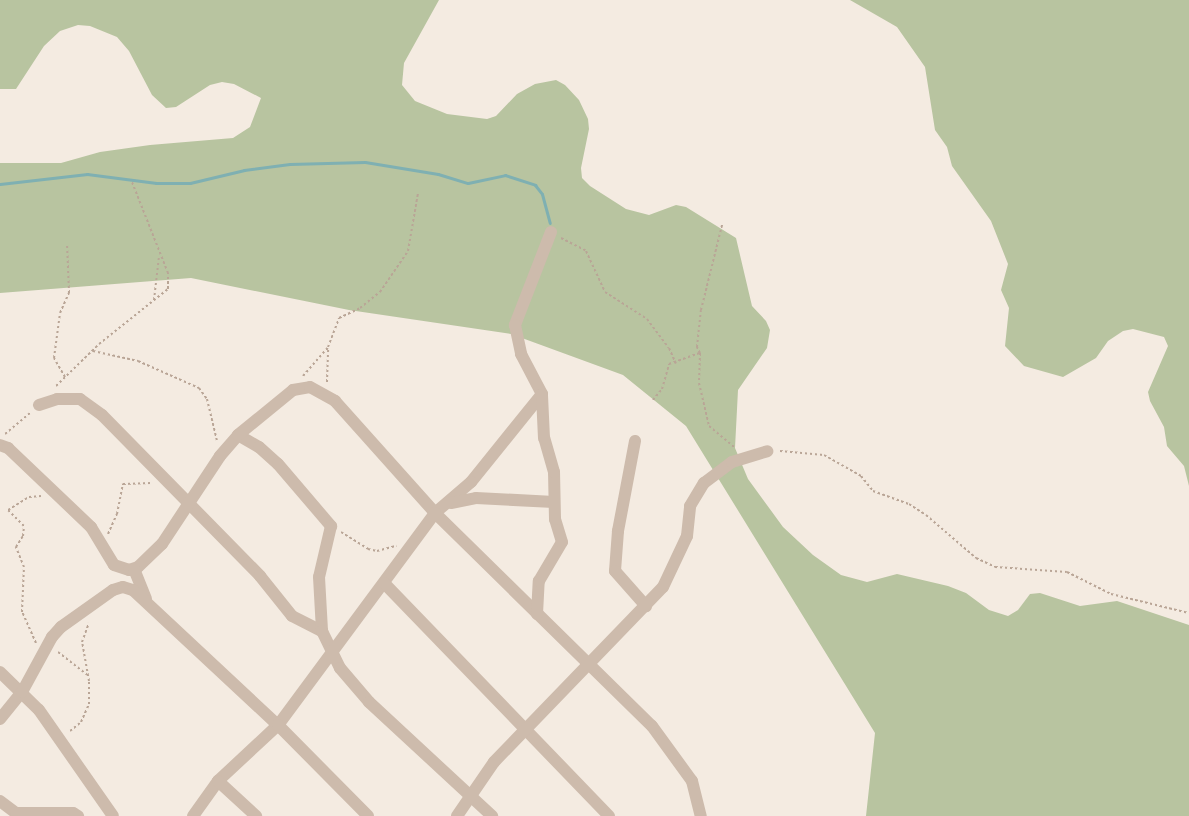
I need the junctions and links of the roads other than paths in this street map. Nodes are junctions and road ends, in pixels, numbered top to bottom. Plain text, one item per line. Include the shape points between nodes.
1 (551, 232) road end
2 (542, 395) junction
3 (39, 405) road end
4 (238, 435) junction
5 (2, 441) edge
6 (635, 441) dead end
7 (767, 451) road end
8 (554, 502) junction
9 (451, 503) junction
10 (190, 504) junction
11 (435, 514) junction
12 (134, 568) junction
13 (121, 569) junction
14 (384, 583) junction
15 (113, 590) junction
16 (146, 599) junction
17 (646, 606) junction
18 (537, 614) junction
19 (322, 631) junction
20 (331, 651) junction
21 (589, 666) junction
22 (0, 672) edge
23 (22, 692) junction
24 (0, 719) edge
25 (278, 725) junction
26 (524, 731) junction
27 (218, 781) junction
28 (472, 796) junction
29 (0, 801) edge
30 (78, 816) edge
31 (113, 816) edge
32 (193, 816) edge
33 (256, 816) edge
34 (368, 816) edge
35 (457, 816) edge
36 (492, 816) edge
37 (609, 816) edge
38 (701, 816) edge

1 - 2 street via 515,325 521,354
2 - 8 street via 544,438 554,472
2 - 9 street
3 - 10 street via 57,399 80,399 102,415
4 - 10 street via 220,456
4 - 11 street via 293,390 310,387 322,391 335,401
4 - 19 street via 259,447 278,464 331,526 319,577
5 - 13 street via 91,527 114,565
6 - 17 street via 618,531 615,571
7 - 17 street via 732,462 699,490 690,506 687,536 677,562
8 - 9 street via 476,498
8 - 18 street via 562,546 539,581
9 - 11 street
10 - 12 street via 162,544
10 - 19 street via 260,576 292,616
11 - 14 street
11 - 18 street
12 - 13 street
12 - 16 street
13 - 15 street
14 - 20 street
14 - 26 street
15 - 16 street via 123,587
15 - 23 street via 97,605 61,628 48,644
16 - 25 street
17 - 21 street
18 - 21 street
19 - 20 street
20 - 25 street
20 - 28 street via 340,668 369,702
21 - 26 street
21 - 38 street via 652,726 676,756 692,782
22 - 23 street
23 - 24 street
23 - 31 street
25 - 27 street
25 - 34 street
26 - 28 street via 482,778
26 - 37 street
27 - 32 street
27 - 33 street
28 - 35 street
28 - 36 street
29 - 30 street via 16,813 72,813

